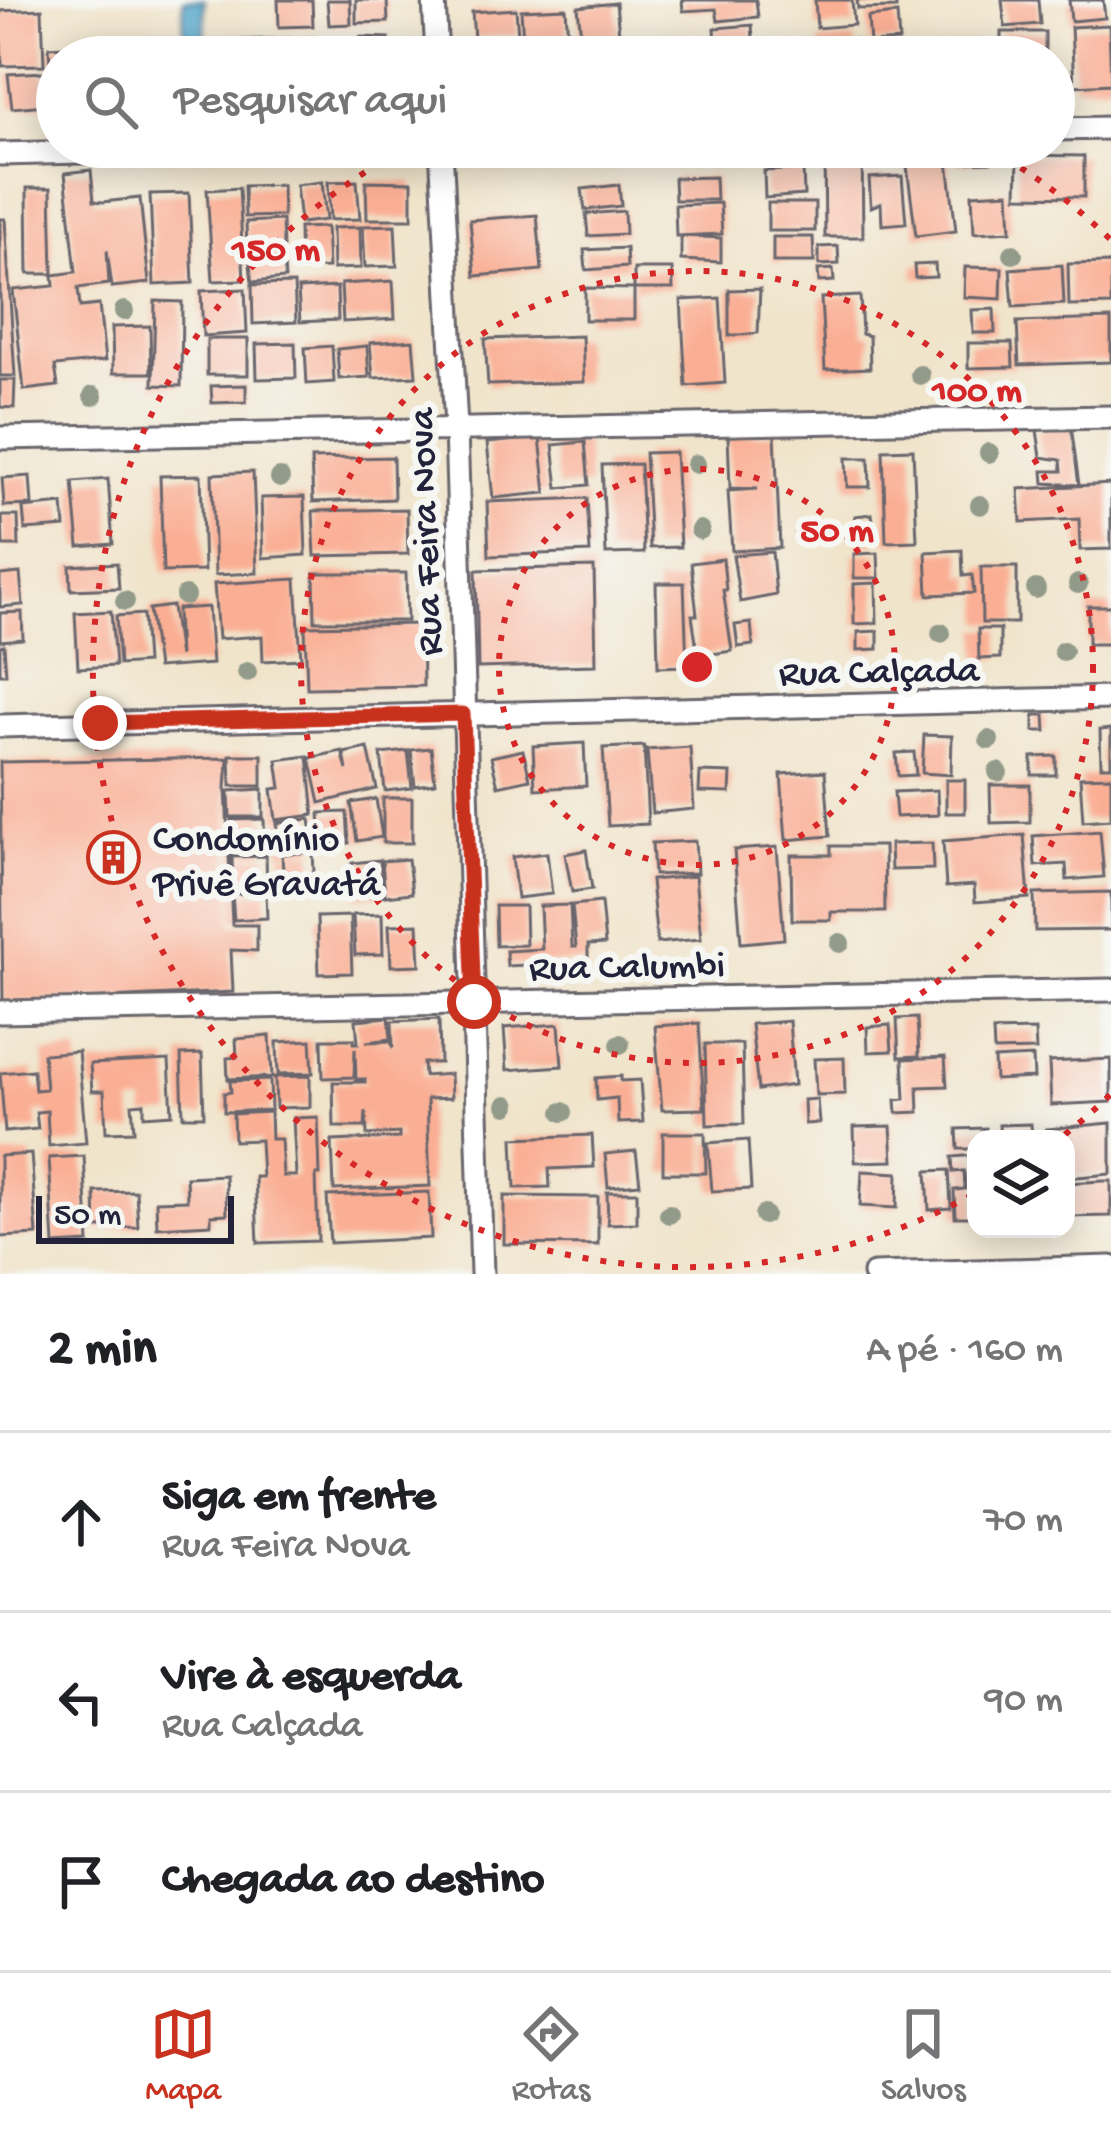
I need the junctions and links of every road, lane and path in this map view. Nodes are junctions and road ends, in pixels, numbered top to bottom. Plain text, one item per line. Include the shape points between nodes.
1 (434, 0) edge
2 (436, 36) edge
3 (1111, 128) edge
4 (1075, 129) edge
5 (36, 153) edge
6 (0, 154) edge
7 (442, 168) edge
8 (1111, 418) edge
9 (456, 428) junction
10 (0, 438) edge
11 (1111, 698) edge
12 (463, 714) junction
13 (0, 726) edge
14 (1111, 990) edge
15 (474, 1002) junction
16 (0, 1012) edge
17 (1111, 1267) edge
18 (482, 1274) edge
19 (874, 1274) edge

1 - 2 street
3 - 4 street
5 - 6 street
7 - 9 street, Rua Feira Nova
8 - 9 street
9 - 10 street
9 - 12 street, Rua Feira Nova
11 - 12 street, Rua Calçada
12 - 13 street, Rua Calçada
12 - 15 street, Rua Feira Nova
14 - 15 street, Rua Calumbi
15 - 16 street, Rua Calumbi
15 - 18 street, Rua Feira Nova
17 - 19 street

